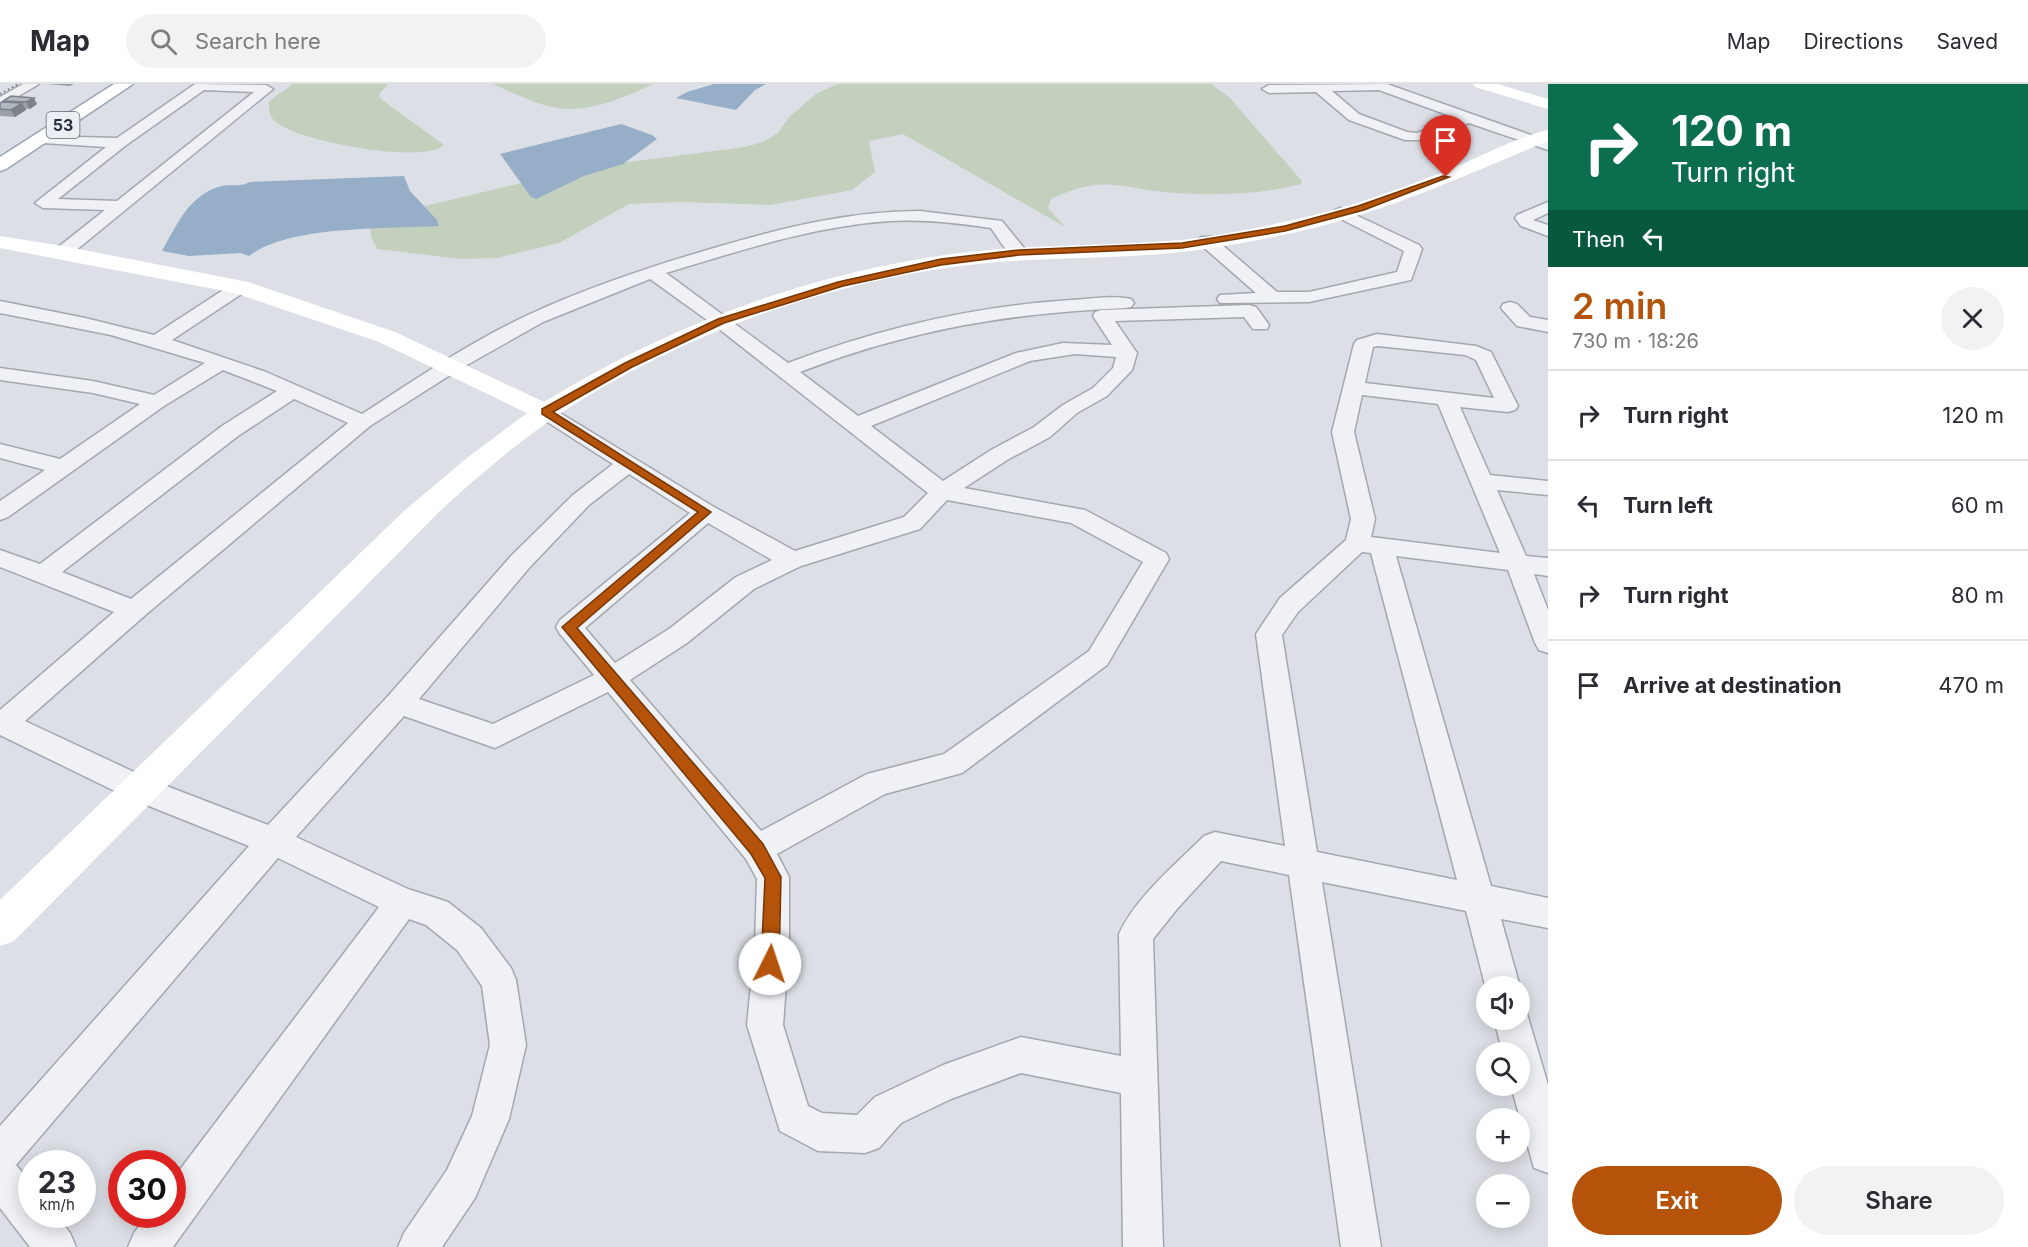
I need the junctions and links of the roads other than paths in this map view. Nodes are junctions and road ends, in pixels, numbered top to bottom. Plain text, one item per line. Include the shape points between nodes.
1 (32, 84) edge
2 (125, 84) edge
3 (1481, 84) edge
4 (203, 85) edge
5 (1317, 86) edge
6 (1269, 89) dead end
7 (0, 103) edge
8 (1548, 104) edge
9 (1469, 118) junction
10 (43, 139) junction
11 (1543, 141) edge
12 (120, 143) junction
13 (0, 165) edge
14 (121, 206) junction
15 (1548, 207) edge
16 (1341, 213) junction
17 (1548, 231) edge
18 (1207, 242) junction
19 (1, 243) edge
20 (63, 252) junction
21 (1019, 253) junction
22 (652, 272) junction
23 (240, 287) junction
24 (1273, 298) junction
25 (0, 307) edge
26 (1510, 308) dead end
27 (721, 321) junction
28 (1260, 325) dead end
29 (1548, 326) edge
30 (155, 342) junction
31 (1127, 353) junction
32 (221, 362) junction
33 (451, 366) junction
34 (785, 371) junction
35 (0, 374) edge
36 (1354, 388) junction
37 (293, 390) junction
38 (1447, 400) junction
39 (157, 402) junction
40 (546, 412) junction
41 (363, 422) junction
42 (855, 425) junction
43 (0, 451) edge
44 (628, 464) junction
45 (63, 467) junction
46 (1482, 481) junction
47 (1548, 488) edge
48 (942, 492) junction
49 (0, 512) edge
50 (705, 512) junction
51 (1369, 545) junction
52 (0, 558) edge
53 (792, 560) junction
54 (1517, 563) junction
55 (1548, 567) edge
56 (42, 575) junction
57 (134, 610) junction
58 (1548, 643) edge
59 (612, 678) junction
60 (399, 703) junction
61 (2, 723) edge
62 (140, 789) junction
63 (273, 841) junction
64 (757, 849) junction
65 (1303, 864) junction
66 (1479, 898) junction
67 (402, 902) junction
68 (1548, 913) edge
69 (0, 927) edge
70 (1500, 976) edge
71 (1515, 1030) edge
72 (1139, 1078) junction
73 (1548, 1154) edge
74 (0, 1155) edge
75 (0, 1176) edge
76 (186, 1195) edge
77 (162, 1228) edge
78 (56, 1247) edge
79 (148, 1247) edge
80 (418, 1247) edge
81 (1143, 1247) edge
82 (1361, 1247) edge

1 - 7 street
2 - 10 street, 53
3 - 8 street
4 - 12 street
4 - 14 street via 266,89
5 - 6 street
5 - 9 street via 1380,86
5 - 9 street via 1354,117 1405,136 1418,137
9 - 11 street
10 - 12 street
10 - 13 street, 53
11 - 16 street
12 - 14 street via 43,203
14 - 20 street
15 - 17 street via 1523,218
16 - 18 street
16 - 24 street via 1413,249 1405,276 1309,297
18 - 21 street
18 - 24 street
19 - 20 street
20 - 23 street
21 - 22 street via 996,224 945,217 874,218 790,233
21 - 27 street via 891,271 788,298
22 - 27 street
22 - 33 street via 536,318
23 - 30 street
23 - 33 street via 387,337
24 - 34 street via 1077,304 968,318 889,334
25 - 30 street via 79,321
26 - 29 street via 1524,322
27 - 34 street
27 - 40 street via 629,365
28 - 31 street via 1249,311 1102,316
30 - 32 street
31 - 42 street via 1083,347 1050,349
31 - 48 street via 1122,370 1100,392
32 - 37 street
32 - 39 street
33 - 40 street
33 - 41 street
34 - 42 street
35 - 39 street via 93,387
36 - 38 street
36 - 38 street via 1364,344 1377,340 1458,349 1484,356 1508,406
36 - 51 street via 1343,432
37 - 41 street
37 - 56 street via 230,431
38 - 46 street
39 - 45 street
40 - 44 street
40 - 62 street via 486,455 414,518
41 - 57 street
42 - 48 street
43 - 45 street
44 - 50 street
44 - 60 street via 581,500 520,561
45 - 49 street
46 - 47 street
46 - 54 street
48 - 53 street via 912,523
48 - 64 street via 1077,516 1157,559 1098,658 1071,678 952,764 878,783
50 - 53 street
50 - 59 street via 569,627
51 - 54 street
51 - 65 street via 1289,605 1269,634
51 - 66 street
52 - 56 street
53 - 59 street via 746,583 678,636
54 - 55 street
54 - 58 street
56 - 57 street
57 - 61 street
59 - 60 street via 495,736
59 - 64 street
60 - 63 street
61 - 62 street
62 - 63 street
62 - 69 street
63 - 67 street
63 - 74 street
64 - 72 street via 773,877 765,1025 793,1118 818,1132 865,1134 888,1110 943,1084 1022,1055
65 - 66 street
65 - 72 street via 1215,846 1164,898 1136,934
65 - 82 street
66 - 68 street
66 - 70 street
67 - 76 street
67 - 80 street via 436,913 475,947 499,981 508,1045 486,1130 461,1184
71 - 73 street
72 - 81 street
75 - 78 street
77 - 79 street

